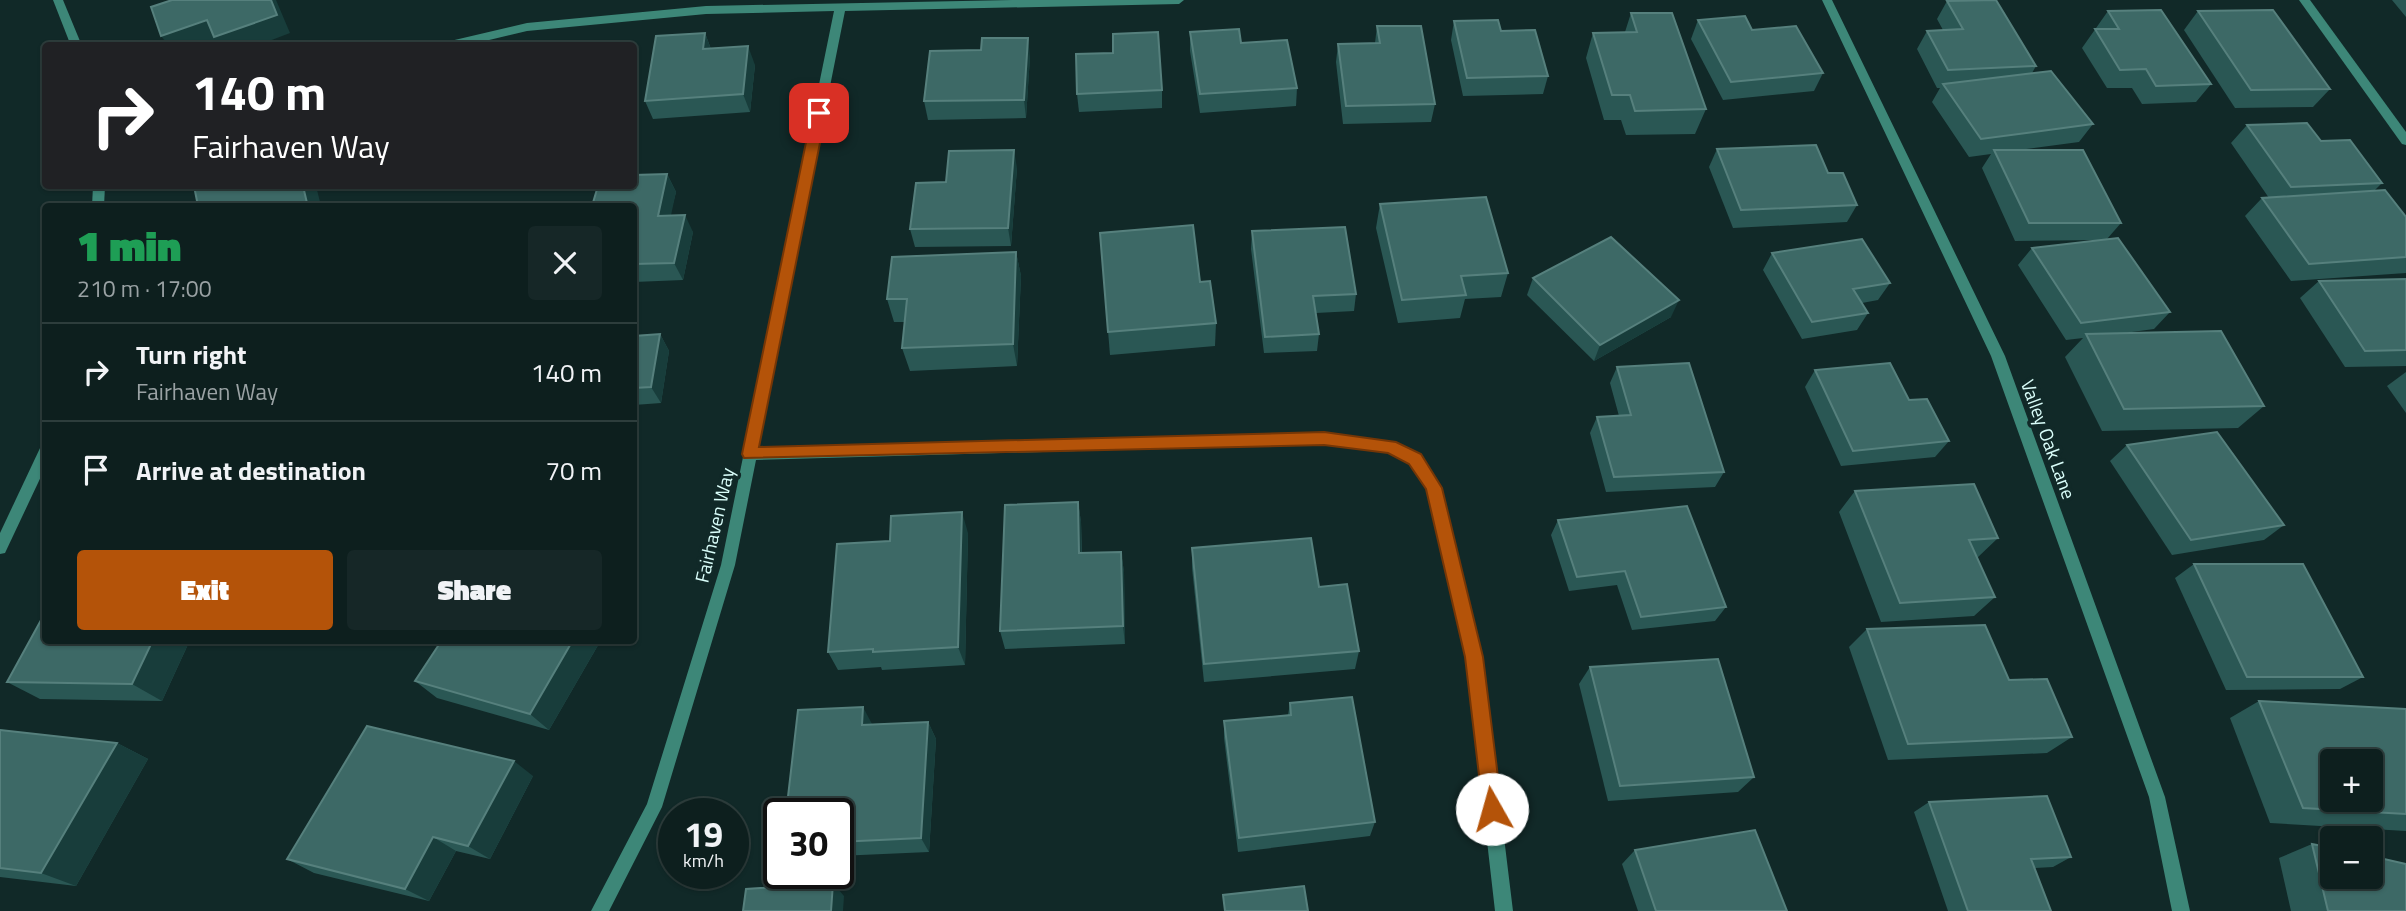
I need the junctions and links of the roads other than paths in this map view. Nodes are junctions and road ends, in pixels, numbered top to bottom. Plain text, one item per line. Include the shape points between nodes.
1 (58, 0) edge
2 (1179, 0) edge
3 (1827, 0) edge
4 (2304, 0) edge
5 (840, 7) junction
6 (75, 42) edge
7 (464, 42) edge
8 (2406, 141) edge
9 (750, 454) junction
10 (42, 459) edge
11 (0, 548) edge
12 (600, 911) edge
13 (1504, 911) edge
14 (2181, 911) edge

1 - 6 street
2 - 5 street
3 - 14 street, Valley Oak Lane via 1998,356 2157,797
4 - 8 street
5 - 7 street via 706,9 541,25
5 - 9 street, Fairhaven Way
9 - 12 street, Fairhaven Way via 727,565 654,807
9 - 13 street via 1324,438 1390,447 1415,459 1434,488 1474,657
10 - 11 street

